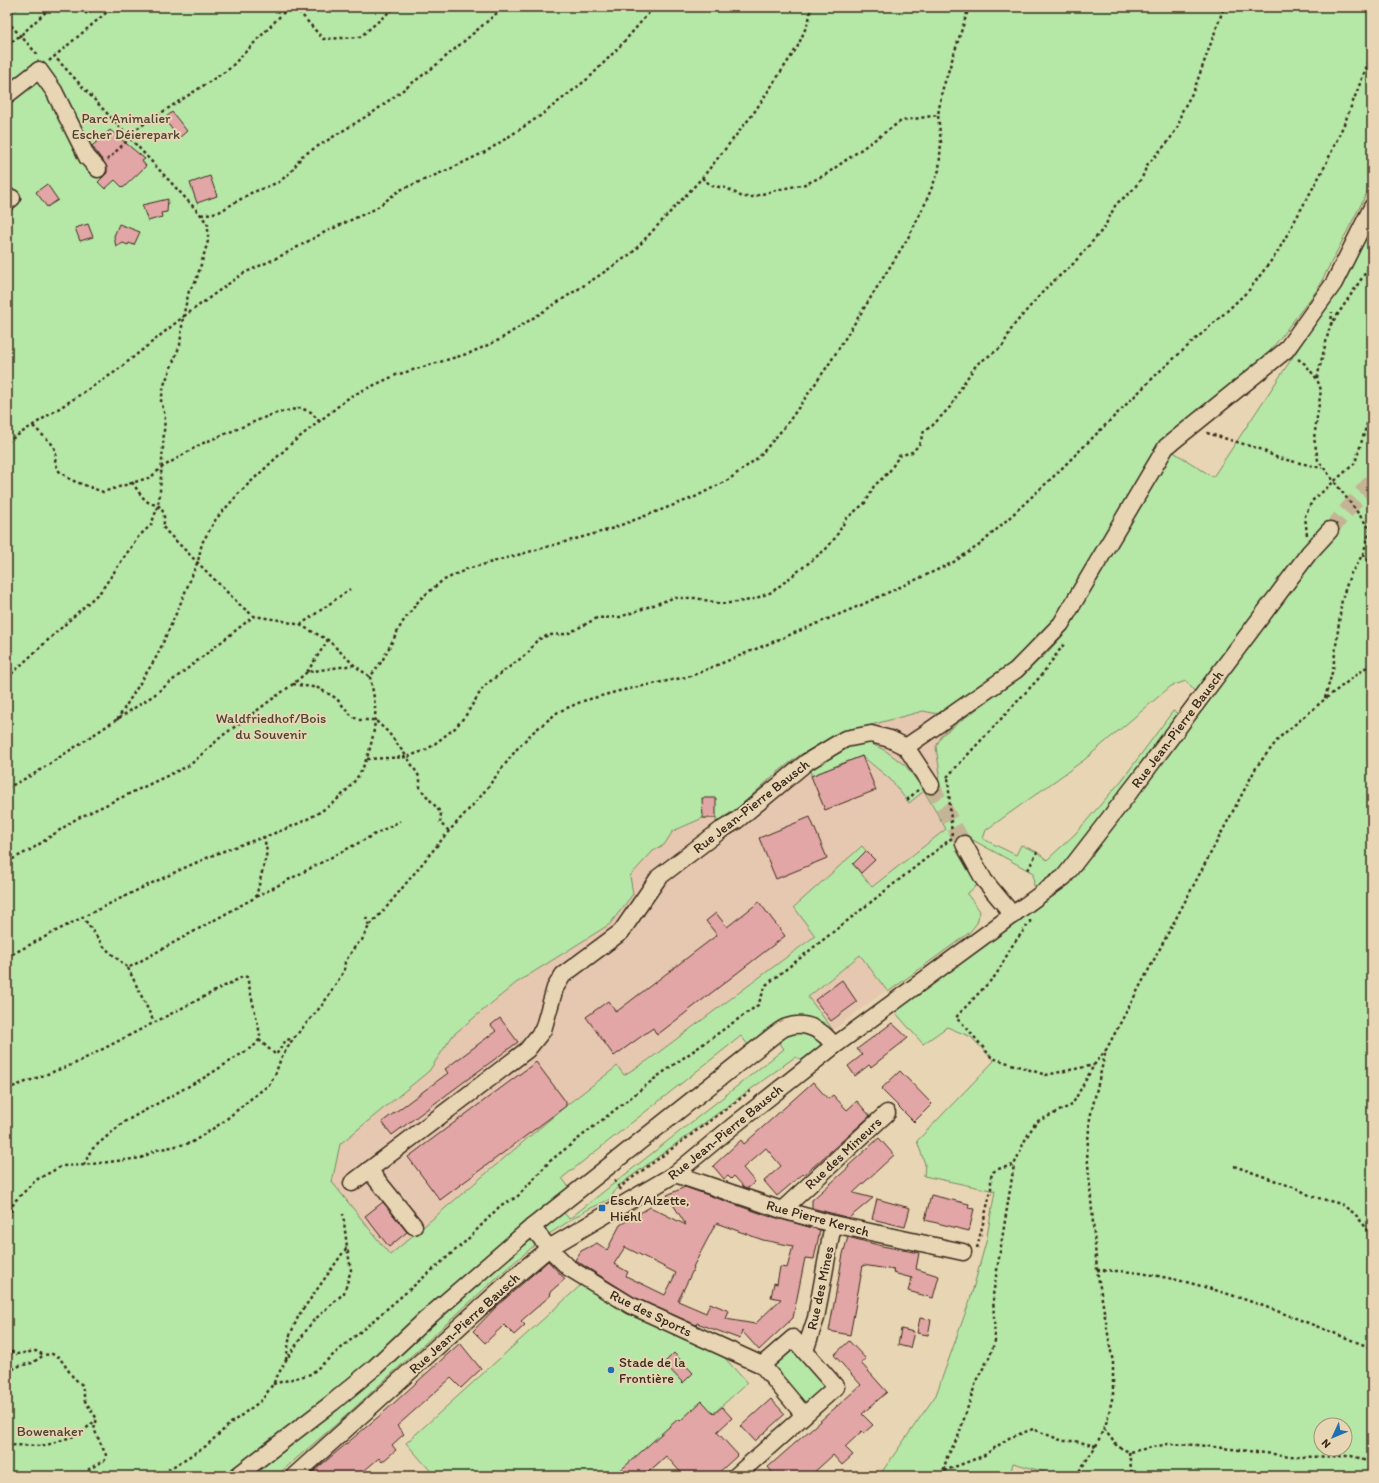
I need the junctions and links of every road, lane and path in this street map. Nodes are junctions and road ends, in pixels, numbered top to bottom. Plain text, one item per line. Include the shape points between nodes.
1 (18, 7) edge
2 (51, 7) edge
3 (74, 7) edge
4 (92, 7) edge
5 (113, 7) edge
6 (289, 7) edge
7 (295, 7) edge
8 (395, 7) edge
9 (504, 7) edge
10 (654, 7) edge
11 (811, 7) edge
12 (969, 7) edge
13 (1224, 7) edge
14 (7, 18) edge
15 (7, 21) edge
16 (20, 35) junction
17 (7, 45) edge
18 (1372, 53) edge
19 (40, 64) junction
20 (7, 95) edge
21 (938, 115) junction
22 (127, 135) junction
23 (130, 138) junction
24 (98, 169) joint
25 (702, 178) junction
26 (1372, 207) edge
27 (200, 215) junction
28 (1372, 263) edge
29 (183, 317) junction
30 (1286, 350) junction
31 (1317, 379) junction
32 (1372, 408) edge
33 (319, 421) junction
34 (33, 426) junction
35 (1190, 427) junction
36 (7, 442) edge
37 (161, 468) junction
38 (1323, 468) junction
39 (132, 482) junction
40 (1334, 483) junction
41 (158, 506) junction
42 (1372, 524) edge
43 (1370, 529) junction
44 (1330, 530) tunnel mouth
45 (1309, 553) junction
46 (1363, 554) junction
47 (1372, 555) edge
48 (1368, 559) junction
49 (198, 561) junction
50 (1372, 570) edge
51 (350, 589) dead end
52 (254, 616) junction
53 (1061, 624) junction
54 (300, 625) junction
55 (328, 640) junction
56 (1372, 663) edge
57 (354, 665) junction
58 (307, 672) junction
59 (370, 677) junction
60 (7, 678) edge
61 (293, 684) junction
62 (1325, 698) junction
63 (117, 720) junction
64 (375, 720) junction
65 (906, 747) junction
66 (407, 757) junction
67 (367, 759) junction
68 (948, 776) junction
69 (932, 785) junction
70 (7, 788) edge
71 (907, 800) dead end
72 (400, 821) dead end
73 (449, 831) junction
74 (264, 837) junction
75 (964, 844) tunnel mouth
76 (1037, 852) dead end
77 (7, 862) edge
78 (1028, 870) dead end
79 (256, 897) junction
80 (1026, 905) junction
81 (1013, 915) junction
82 (82, 916) junction
83 (366, 917) dead end
84 (369, 926) junction
85 (7, 957) edge
86 (128, 968) junction
87 (154, 1022) junction
88 (293, 1038) junction
89 (260, 1040) junction
90 (834, 1046) junction
91 (1106, 1050) junction
92 (1094, 1065) junction
93 (757, 1086) dead end
94 (7, 1089) edge
95 (887, 1113) dead end
96 (84, 1165) junction
97 (1014, 1165) junction
98 (1234, 1166) dead end
99 (369, 1170) junction
100 (676, 1174) junction
101 (352, 1183) dead end
102 (628, 1203) junction
103 (782, 1210) junction
104 (343, 1214) dead end
105 (7, 1223) edge
106 (833, 1224) junction
107 (414, 1226) dead end
108 (532, 1227) junction
109 (1372, 1236) edge
110 (347, 1247) junction
111 (549, 1248) junction
112 (963, 1252) joint
113 (1097, 1270) junction
114 (7, 1347) edge
115 (1372, 1348) edge
116 (805, 1351) junction
117 (44, 1355) junction
118 (286, 1360) junction
119 (762, 1365) junction
120 (7, 1372) edge
121 (273, 1384) junction
122 (804, 1414) junction
123 (97, 1419) junction
124 (1104, 1430) junction
125 (7, 1443) edge
126 (1096, 1446) junction
127 (1129, 1452) junction
128 (1372, 1464) edge
129 (944, 1472) junction
130 (88, 1476) edge
131 (158, 1476) edge
132 (237, 1476) edge
133 (294, 1476) edge
134 (736, 1476) edge
135 (942, 1476) edge
136 (1076, 1476) edge
137 (1132, 1476) edge

1 - 14 path
2 - 16 path
3 - 4 path via 88,14
5 - 22 path via 54,56
6 - 22 path via 229,69
7 - 8 path via 323,39 360,37
9 - 27 path via 435,66 375,111 302,156 292,172 279,182 219,212
10 - 29 path via 590,77 540,116 487,151 400,190 375,208 242,274
11 - 25 path via 798,46 753,114
12 - 21 path via 942,91
13 - 66 path via 1194,90 1181,113 1179,125 1168,142 1147,165 1142,178 1131,192 1116,204 1104,228 1074,264 1047,287 1012,326 1002,347 977,364 964,381 951,406 924,431 919,445 912,452 899,456 889,472 874,486 866,502 847,518 826,549 772,592 751,600 722,604 696,598 673,598 620,617 597,618 567,634 549,635 537,640 528,653 484,686 455,728 428,749
15 - 16 path
16 - 17 path
16 - 19 path
18 - 73 path via 1345,122 1324,166 1277,253 1249,290 1160,371 981,544 952,563 859,606 691,676 619,691 583,701 558,712 516,750 481,796
19 - 20 street
19 - 24 street via 87,157
21 - 25 path via 900,121 825,175 806,184 742,197 727,188 712,186
21 - 59 path via 941,142 939,170 908,238 828,364 787,424 759,457 728,480 695,497 608,530 467,570 442,581 420,599 402,623 382,661
22 - 23 path
23 - 24 path
23 - 27 path
25 - 33 path via 632,253 506,336 470,353 396,376 351,396
26 - 30 street via 1334,284
27 - 29 path via 208,225 208,241 196,281 189,291
28 - 31 path via 1330,326
29 - 34 path via 115,372
29 - 37 path via 180,345 164,385 161,401 165,416
30 - 31 path via 1305,364
30 - 35 street
31 - 38 path via 1321,390 1314,438 1318,460
32 - 40 path via 1355,462
33 - 37 path via 311,412 300,408 273,414 201,444
33 - 49 path via 292,443 216,519 202,543
34 - 36 path
34 - 39 path via 53,445 59,471 71,480 103,492
35 - 38 path via 1260,449 1278,458
35 - 53 street via 1166,447
37 - 39 path via 151,477
37 - 41 path
38 - 40 path
39 - 41 path via 148,503
40 - 43 path
40 - 45 path via 1312,500 1305,516
41 - 49 path via 162,509 165,520 163,528
41 - 60 path via 151,525 138,537 101,591
42 - 43 path
43 - 46 path
44 - 45 street, Rue Jean-Pierre Bausch
45 - 80 street, Rue Jean-Pierre Bausch via 1064,877
46 - 48 path
46 - 62 path via 1350,575 1342,599 1333,669
47 - 48 path
48 - 50 path
49 - 52 path
49 - 63 path via 157,656
51 - 54 path
52 - 54 path
52 - 63 path via 154,695
53 - 65 street via 1016,670
53 - 68 path via 1065,642 1040,677
54 - 55 path
55 - 57 path
55 - 58 path
56 - 62 path
57 - 58 path
57 - 59 path
58 - 61 path
59 - 64 path
61 - 64 path via 318,688 336,698 358,720
61 - 77 path via 222,736 190,765 76,819 32,849
62 - 91 path via 1280,737 1257,766
63 - 70 path via 34,774
64 - 66 path
64 - 67 path
65 - 69 street
65 - 99 street, Rue Jean-Pierre Bausch via 871,734 845,739 807,762 736,821 659,877 621,932 563,975 555,988 543,1030 527,1050
66 - 67 path
66 - 73 path via 420,778 420,788 441,813 440,822
67 - 74 path via 343,794 313,817
68 - 69 path
68 - 121 path via 952,838 766,985 758,1005 658,1076 550,1161 516,1197 501,1205 466,1241 311,1374
69 - 71 path
72 - 79 path
73 - 84 path
74 - 79 path via 267,852
74 - 82 path via 212,856
75 - 81 street via 984,880
76 - 78 path
79 - 86 path
80 - 81 street, Rue Jean-Pierre Bausch
80 - 92 path via 1030,913 1030,922 1012,946 996,976 956,1018 992,1058 1046,1075
81 - 90 street, Rue Jean-Pierre Bausch
82 - 85 path
82 - 86 path via 105,948
83 - 84 path
84 - 88 path via 345,962 344,971 324,1004
86 - 87 path
87 - 89 path via 244,976 247,977
87 - 94 path via 74,1064
88 - 89 path via 286,1040 276,1055
88 - 96 path via 269,1085 223,1122 191,1143 156,1150 141,1158
89 - 96 path via 207,1076 124,1122 91,1150
90 - 100 street, Rue Jean-Pierre Bausch
90 - 108 street via 819,1030 804,1025 788,1027 774,1035 555,1202
91 - 92 path
91 - 113 path via 1090,1118 1087,1152
92 - 97 path via 1072,1105 1036,1122
93 - 102 path via 620,1188
95 - 103 street, Rue des Mineurs
96 - 105 path via 62,1166 36,1180 14,1202
97 - 112 path via 993,1172 976,1255
97 - 129 path via 993,1295 994,1340 958,1438 947,1457
98 - 109 path via 1296,1188 1311,1196 1341,1204 1356,1214
99 - 101 street, Rue Jean-Pierre Bausch
99 - 107 street
100 - 102 street, Rue Jean-Pierre Bausch
100 - 103 street, Rue Pierre Kersch
102 - 111 street, Rue Jean-Pierre Bausch
103 - 106 street, Rue Pierre Kersch
104 - 110 path
106 - 112 street, Rue Pierre Kersch
106 - 116 street, Rue des Mines via 816,1318
108 - 111 street, Rue des Sports
108 - 132 street via 374,1368
110 - 118 path via 299,1315 290,1335
110 - 118 path via 351,1270 344,1293 312,1322
111 - 119 street, Rue des Sports via 569,1268 630,1305
111 - 133 street, Rue Jean-Pierre Bausch
113 - 115 path via 1146,1274 1192,1284 1240,1298
113 - 124 path via 1113,1363 1113,1394
114 - 117 path via 17,1354 36,1351
116 - 119 street via 793,1338
116 - 122 street via 836,1387
117 - 120 path via 32,1363
117 - 123 path via 52,1354 59,1357 82,1385 85,1401
118 - 121 path
119 - 122 street
121 - 131 path via 262,1400 206,1446
122 - 134 street
123 - 125 path via 78,1434 44,1446
123 - 130 path via 94,1429 106,1455 105,1460 89,1469
124 - 126 path
124 - 127 path via 1117,1446
126 - 129 path via 1063,1441 1033,1429 1009,1438 983,1456
126 - 136 path
127 - 128 path via 1168,1444 1197,1445 1299,1457 1351,1456
127 - 137 path
129 - 135 path

